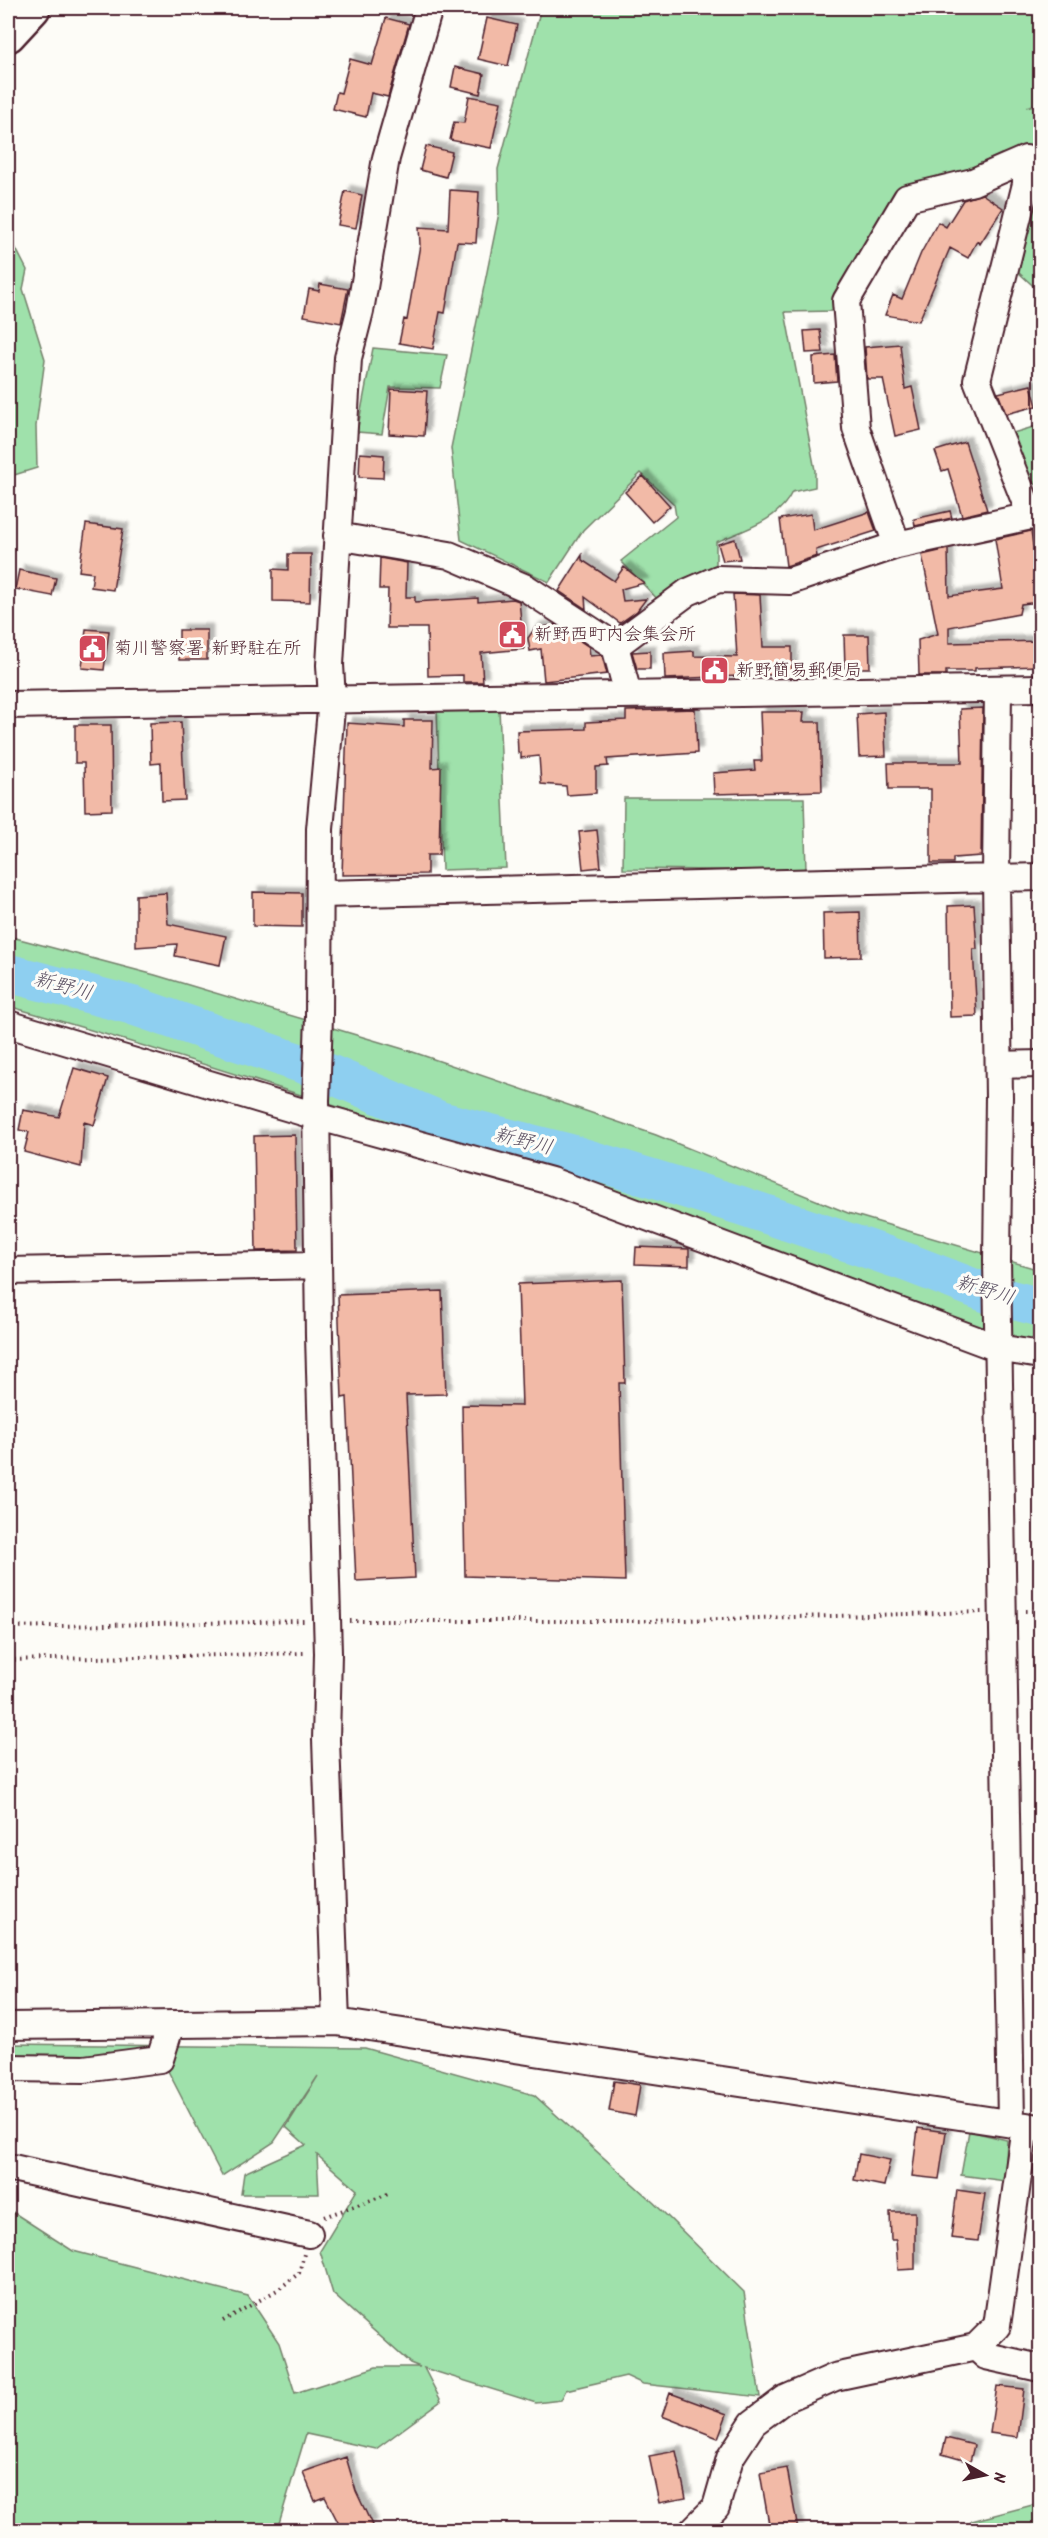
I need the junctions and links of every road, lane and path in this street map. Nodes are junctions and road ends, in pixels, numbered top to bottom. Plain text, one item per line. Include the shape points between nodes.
1 (33, 8) edge
2 (429, 8) edge
3 (8, 35) edge
4 (1036, 517) edge
5 (337, 536) junction
6 (897, 545) junction
7 (615, 646) junction
8 (1041, 688) edge
9 (998, 689) junction
10 (628, 694) junction
11 (332, 699) junction
12 (8, 705) edge
13 (1041, 877) edge
14 (996, 878) junction
15 (321, 894) junction
16 (8, 1024) edge
17 (1041, 1064) edge
18 (999, 1065) junction
19 (316, 1108) junction
20 (318, 1265) junction
21 (8, 1271) edge
22 (998, 1348) junction
23 (1041, 1355) edge
24 (1004, 1611) junction
25 (1041, 1611) edge
26 (327, 1621) junction
27 (8, 1627) edge
28 (328, 1653) junction
29 (8, 1660) edge
30 (336, 2022) junction
31 (171, 2024) junction
32 (8, 2026) edge
33 (8, 2068) edge
34 (1026, 2126) edge
35 (8, 2167) edge
36 (309, 2234) dead end
37 (976, 2346) junction
38 (1041, 2368) edge
39 (693, 2530) edge

1 - 3 main road
2 - 5 street via 386,158 360,311 348,358
4 - 6 street
4 - 6 street via 977,380 1026,184 1026,159 973,182 907,198 846,301 856,428
5 - 7 street via 449,555 526,588
5 - 11 street via 330,664
6 - 7 street via 790,581 718,579 688,592
7 - 10 street
8 - 9 street
9 - 10 street
9 - 14 street
10 - 11 street
11 - 12 street
11 - 15 street via 320,829
13 - 14 street
14 - 15 street
14 - 18 street
15 - 19 street
16 - 19 street
17 - 18 street
18 - 22 street
19 - 20 street
19 - 22 street via 551,1181
20 - 21 street
20 - 26 street
22 - 23 street
22 - 24 street
24 - 25 path
24 - 26 path via 647,1620
24 - 34 street
26 - 27 path
26 - 28 street
28 - 29 path
28 - 30 street via 326,1740
30 - 31 street
30 - 34 street
31 - 32 street
31 - 33 street via 160,2059 84,2069
34 - 37 street via 997,2326
35 - 36 street
37 - 38 street via 986,2356
37 - 39 street via 835,2377 785,2399 753,2423 730,2458 716,2507

